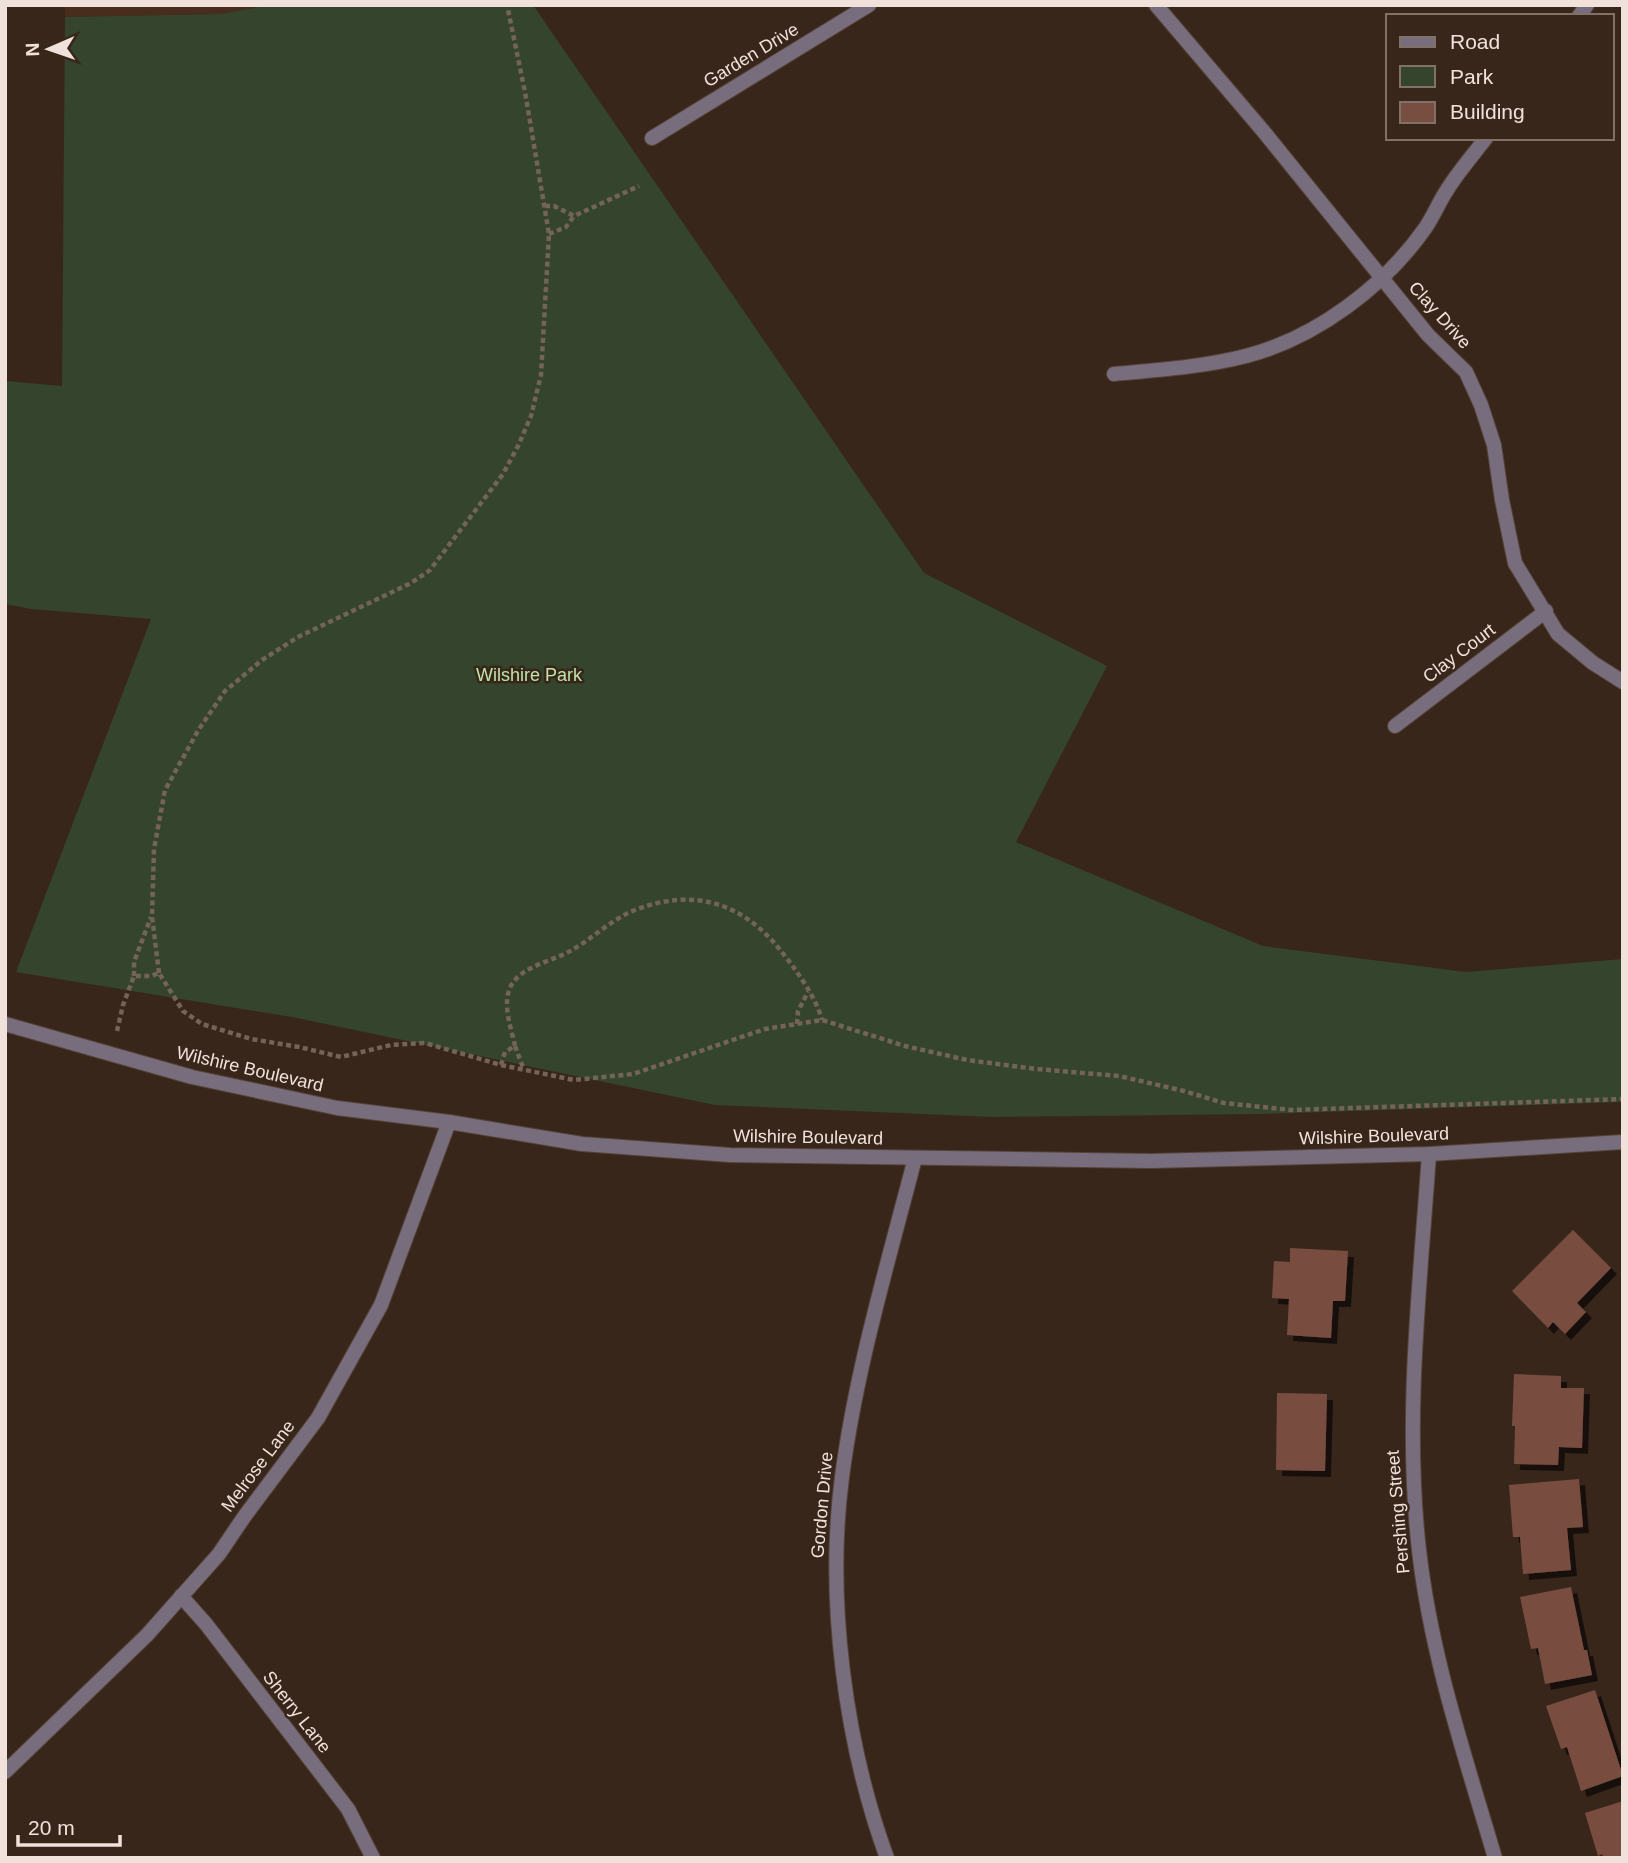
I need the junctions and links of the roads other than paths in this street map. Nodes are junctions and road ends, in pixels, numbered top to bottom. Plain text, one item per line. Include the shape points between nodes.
1 (869, 5) edge
2 (1156, 5) edge
3 (652, 138) dead end
4 (1484, 140) edge
5 (1382, 278) junction
6 (1114, 374) dead end
7 (1546, 611) junction
8 (1623, 682) edge
9 (1395, 726) dead end
10 (5, 1024) edge
11 (449, 1122) junction
12 (1623, 1142) edge
13 (1429, 1154) junction
14 (915, 1158) junction
15 (181, 1596) junction
16 (5, 1772) edge
17 (373, 1858) edge
18 (887, 1858) edge
19 (1494, 1858) edge

1 - 3 street, Garden Drive
2 - 5 street, Clay Drive
4 - 5 street via 1425,228
5 - 6 street via 1343,310 1295,338 1248,356
5 - 7 street, Clay Drive via 1428,335 1466,372 1494,445 1515,563
7 - 8 street, Clay Drive via 1558,634
7 - 9 street, Clay Court
10 - 11 street, Wilshire Boulevard via 205,1079 337,1108
11 - 14 street, Wilshire Boulevard via 582,1144 730,1155
11 - 15 street, Melrose Lane via 381,1305 318,1418 219,1554
12 - 13 street, Wilshire Boulevard
13 - 14 street, Wilshire Boulevard via 1151,1161
13 - 19 street, Pershing Street via 1412,1389 1419,1550 1441,1676
14 - 18 street, Gordon Drive via 855,1391 841,1480 836,1569 841,1659 856,1749
15 - 16 street, Melrose Lane via 147,1635
15 - 17 street, Sherry Lane via 348,1809

